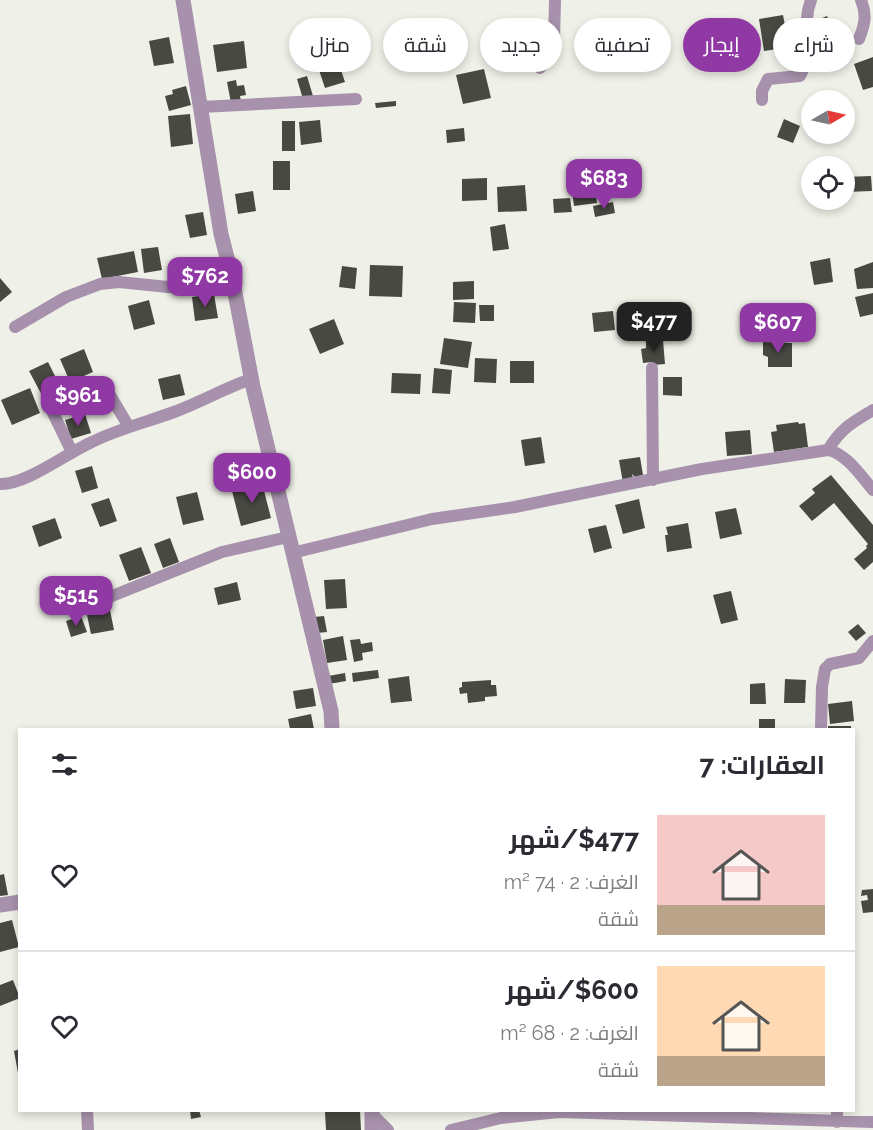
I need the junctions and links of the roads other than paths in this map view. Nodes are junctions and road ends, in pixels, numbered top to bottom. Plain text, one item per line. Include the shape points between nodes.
1 (183, 0) edge
2 (555, 0) edge
3 (811, 0) edge
4 (861, 0) edge
5 (555, 18) edge
6 (859, 39) dead end
7 (356, 99) dead end
8 (762, 100) dead end
9 (201, 107) junction
10 (232, 277) junction
11 (15, 327) dead end
12 (652, 368) dead end
13 (251, 379) junction
14 (873, 410) edge
15 (129, 427) junction
16 (828, 450) junction
17 (72, 452) junction
18 (652, 480) junction
19 (0, 484) edge
20 (873, 490) edge
21 (288, 537) junction
22 (292, 553) junction
23 (77, 610) dead end
24 (873, 641) edge
25 (332, 728) edge
26 (821, 728) edge
27 (18, 902) edge
28 (0, 905) edge
29 (87, 1112) edge
30 (372, 1112) edge
31 (837, 1116) edge
32 (873, 1122) edge
33 (791, 1125) edge
34 (88, 1130) edge
35 (372, 1130) edge
36 (388, 1130) edge
37 (451, 1130) edge

1 - 9 street
2 - 5 street
3 - 8 street via 805,23 803,70 800,76 768,79
4 - 6 street via 866,21
7 - 9 street
9 - 10 street via 221,234
10 - 11 street via 168,287 119,282 100,285 66,297
10 - 13 street
12 - 18 street
13 - 15 street
13 - 21 street
14 - 16 street via 846,426
15 - 17 street
15 - 17 street via 107,390 95,384 58,404 53,413
16 - 18 street
16 - 20 street via 844,458
17 - 19 street via 34,474
18 - 22 street via 432,519
21 - 22 street
21 - 23 street via 206,557
22 - 25 street
24 - 26 street via 859,658 830,664 825,669
27 - 28 street
29 - 34 street
30 - 35 street
30 - 36 street
31 - 32 street
31 - 33 street
33 - 37 street via 559,1112 501,1118

